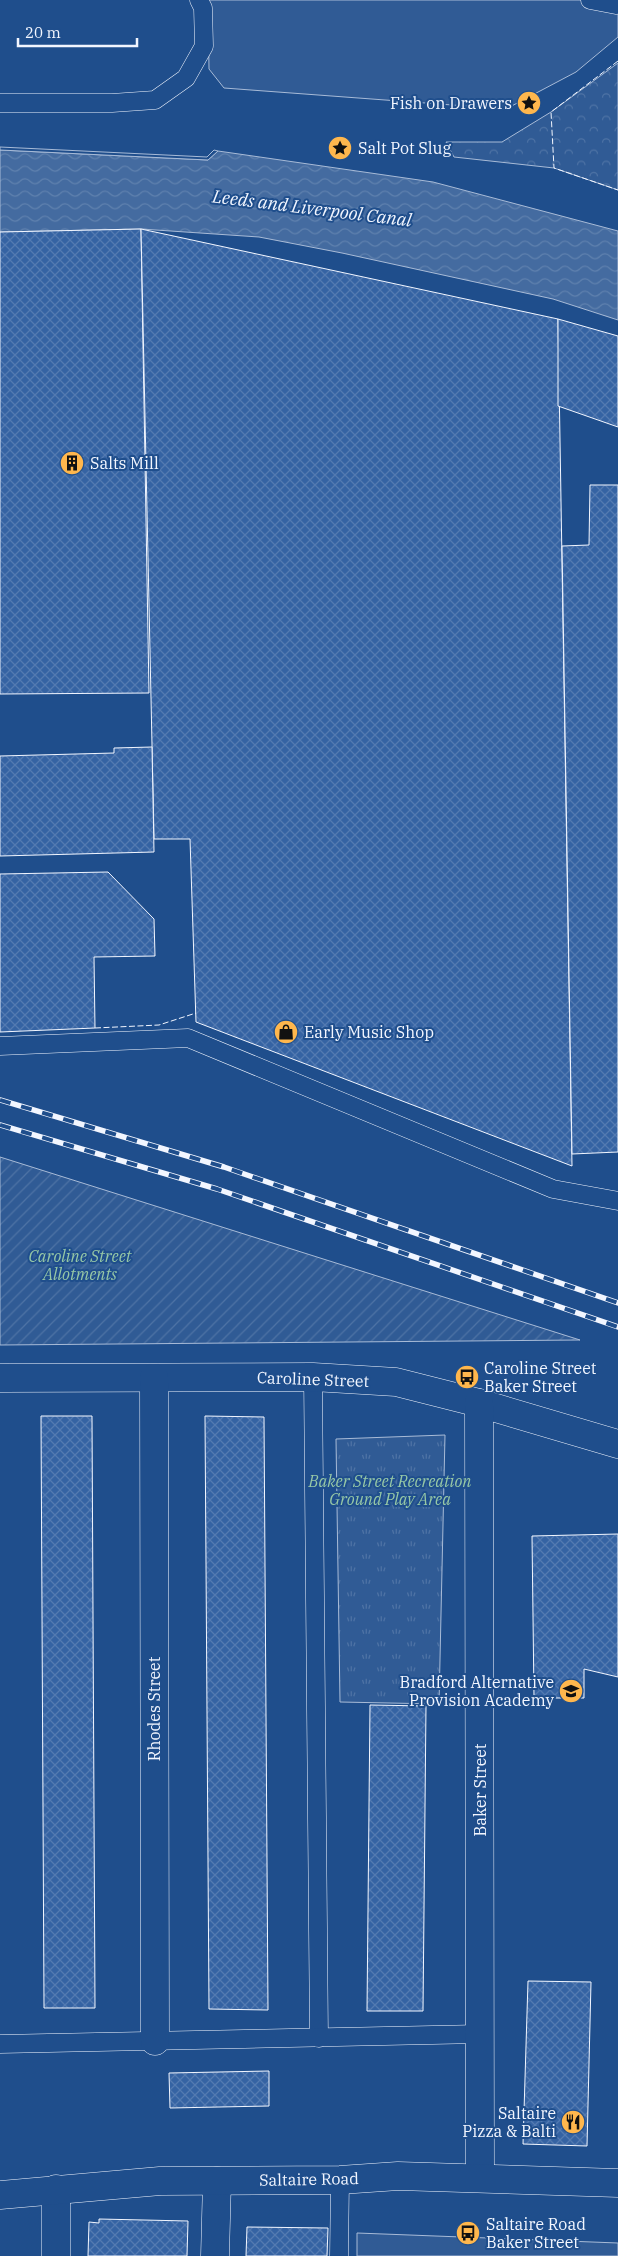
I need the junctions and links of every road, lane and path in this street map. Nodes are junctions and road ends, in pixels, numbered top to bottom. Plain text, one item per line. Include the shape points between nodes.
1 (199, 0) edge
2 (590, 0) edge
3 (616, 5) dead end
4 (0, 104) edge
5 (0, 1046) edge
6 (618, 1201) edge
7 (313, 1377) junction
8 (0, 1378) edge
9 (154, 1378) junction
10 (479, 1403) junction
11 (618, 1444) edge
12 (480, 2034) junction
13 (319, 2038) junction
14 (154, 2041) junction
15 (0, 2044) edge
16 (480, 2178) junction
17 (340, 2180) junction
18 (216, 2181) junction
19 (618, 2182) edge
20 (56, 2189) junction
21 (0, 2195) edge
22 (56, 2256) edge
23 (215, 2256) edge
24 (339, 2256) edge

1 - 4 lane via 203,8 204,46 186,78 155,100
2 - 3 lane
5 - 6 lane via 188,1038 553,1189
7 - 9 street, Caroline Street
7 - 10 street, Caroline Street via 396,1382
7 - 13 lane
8 - 9 street, Caroline Street
9 - 14 street, Rhodes Street
10 - 11 street, Caroline Street
10 - 12 street, Baker Street
12 - 13 lane
12 - 16 street, Baker Street
13 - 14 lane
14 - 15 lane
16 - 17 street, Saltaire Road via 398,2176
16 - 19 street, Saltaire Road
17 - 18 street, Saltaire Road
17 - 24 lane
18 - 20 street, Saltaire Road via 160,2181
18 - 23 street
20 - 21 street, Saltaire Road
20 - 22 street

